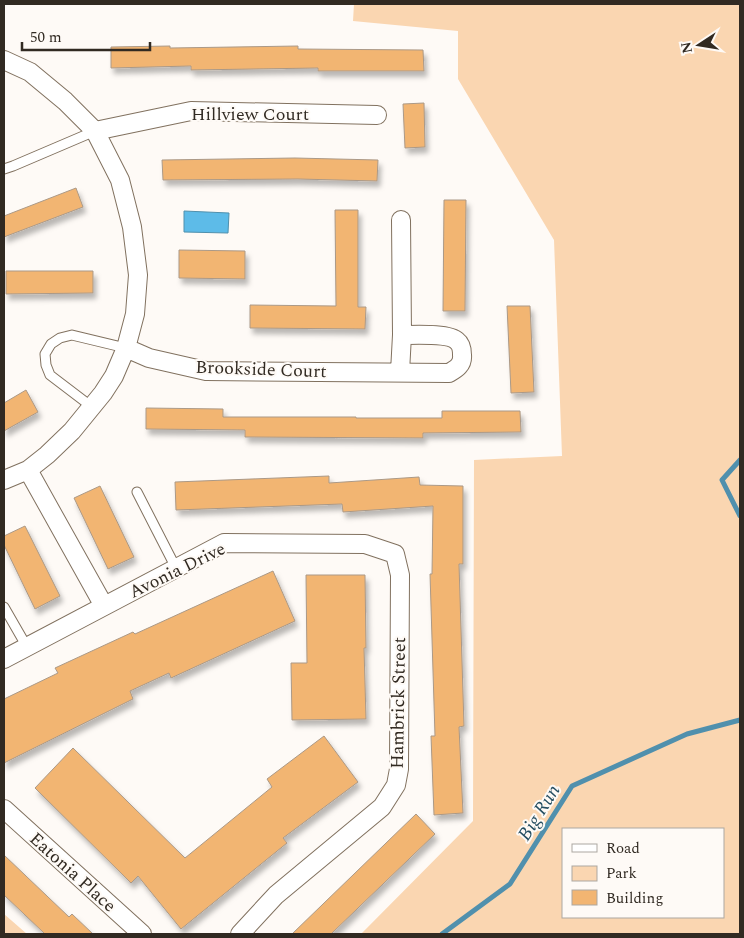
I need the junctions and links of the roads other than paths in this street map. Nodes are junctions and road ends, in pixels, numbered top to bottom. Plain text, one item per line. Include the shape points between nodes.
1 (4, 60) edge
2 (377, 116) dead end
3 (95, 131) junction
4 (4, 169) edge
5 (401, 220) dead end
6 (402, 335) junction
7 (126, 348) junction
8 (400, 372) junction
9 (92, 407) junction
10 (28, 470) junction
11 (4, 480) edge
12 (137, 492) dead end
13 (395, 554) joint
14 (176, 568) junction
15 (104, 606) junction
16 (4, 607) edge
17 (27, 647) junction
18 (4, 659) edge
19 (4, 809) edge
20 (142, 934) edge
21 (240, 934) edge

1 - 3 street via 30,72
2 - 3 street, Hillview Court via 191,111
3 - 4 lane
3 - 7 street via 120,180 132,227 138,275 135,314
5 - 6 street
6 - 8 street
6 - 8 street, Brookside Court via 448,336 457,341 463,359 458,368 449,373
7 - 8 street, Brookside Court via 149,358 206,371
7 - 9 street via 114,376
7 - 9 lane via 72,335 51,344 45,354 50,375
9 - 10 street via 48,455
10 - 11 street
10 - 15 street
12 - 14 lane
13 - 14 street, Avonia Drive via 365,544 224,543
13 - 21 street, Hambrick Street via 400,575 399,769 396,785 382,807 276,895
14 - 15 street, Avonia Drive
15 - 17 street, Avonia Drive
16 - 17 lane
17 - 18 street, Avonia Drive
19 - 20 street, Eatonia Place

